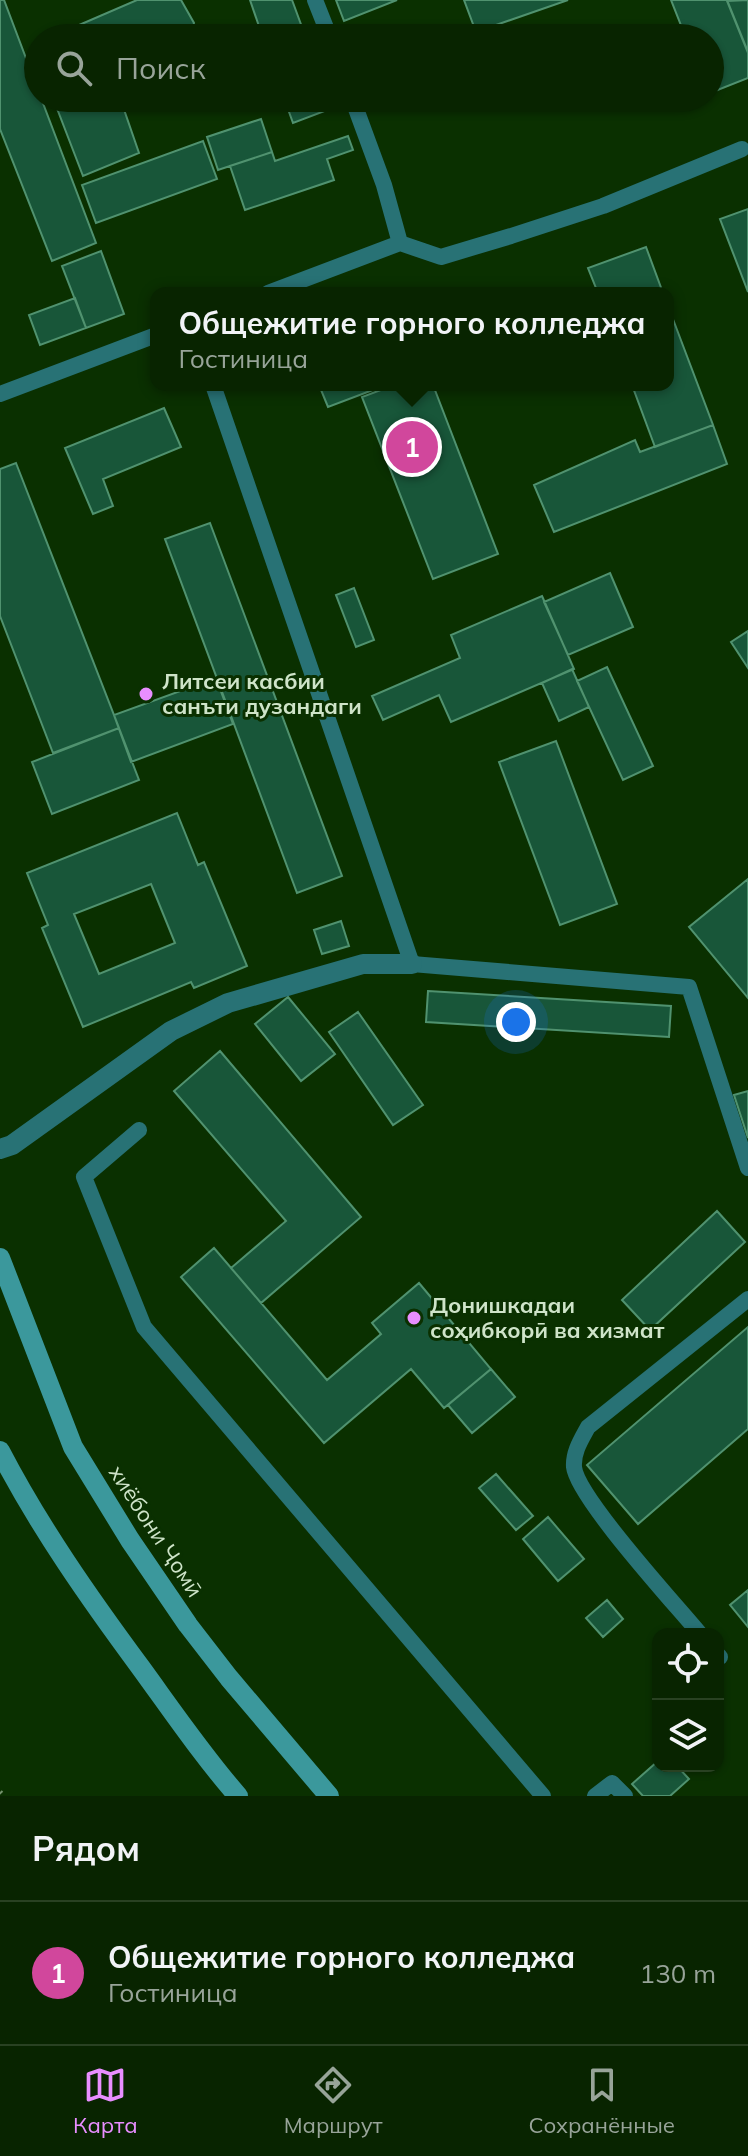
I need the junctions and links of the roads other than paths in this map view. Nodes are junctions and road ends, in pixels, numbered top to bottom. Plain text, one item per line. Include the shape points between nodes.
1 (315, 0) edge
2 (324, 24) edge
3 (357, 112) edge
4 (742, 149) dead end
5 (400, 243) junction
6 (284, 287) edge
7 (150, 337) edge
8 (215, 391) edge
9 (0, 394) edge
10 (412, 964) junction
11 (139, 1130) dead end
12 (0, 1149) edge
13 (748, 1168) edge
14 (0, 1258) edge
15 (748, 1299) edge
16 (0, 1451) edge
17 (695, 1628) edge
18 (238, 1796) edge
19 (329, 1796) edge
20 (543, 1796) edge
21 (595, 1796) edge
22 (625, 1796) edge

1 - 2 lane
3 - 5 lane
4 - 5 lane via 603,206 441,257
5 - 6 lane
7 - 9 lane
8 - 10 lane
10 - 12 street via 363,964 228,1003 171,1031
10 - 13 lane via 689,987
11 - 20 lane via 84,1177 144,1327
14 - 19 main road, хиёбони Ҷомӣ via 73,1447 130,1540 229,1678
15 - 17 lane via 588,1427 575,1451 574,1470 587,1498
16 - 18 main road via 99,1611
21 - 22 lane via 612,1783

